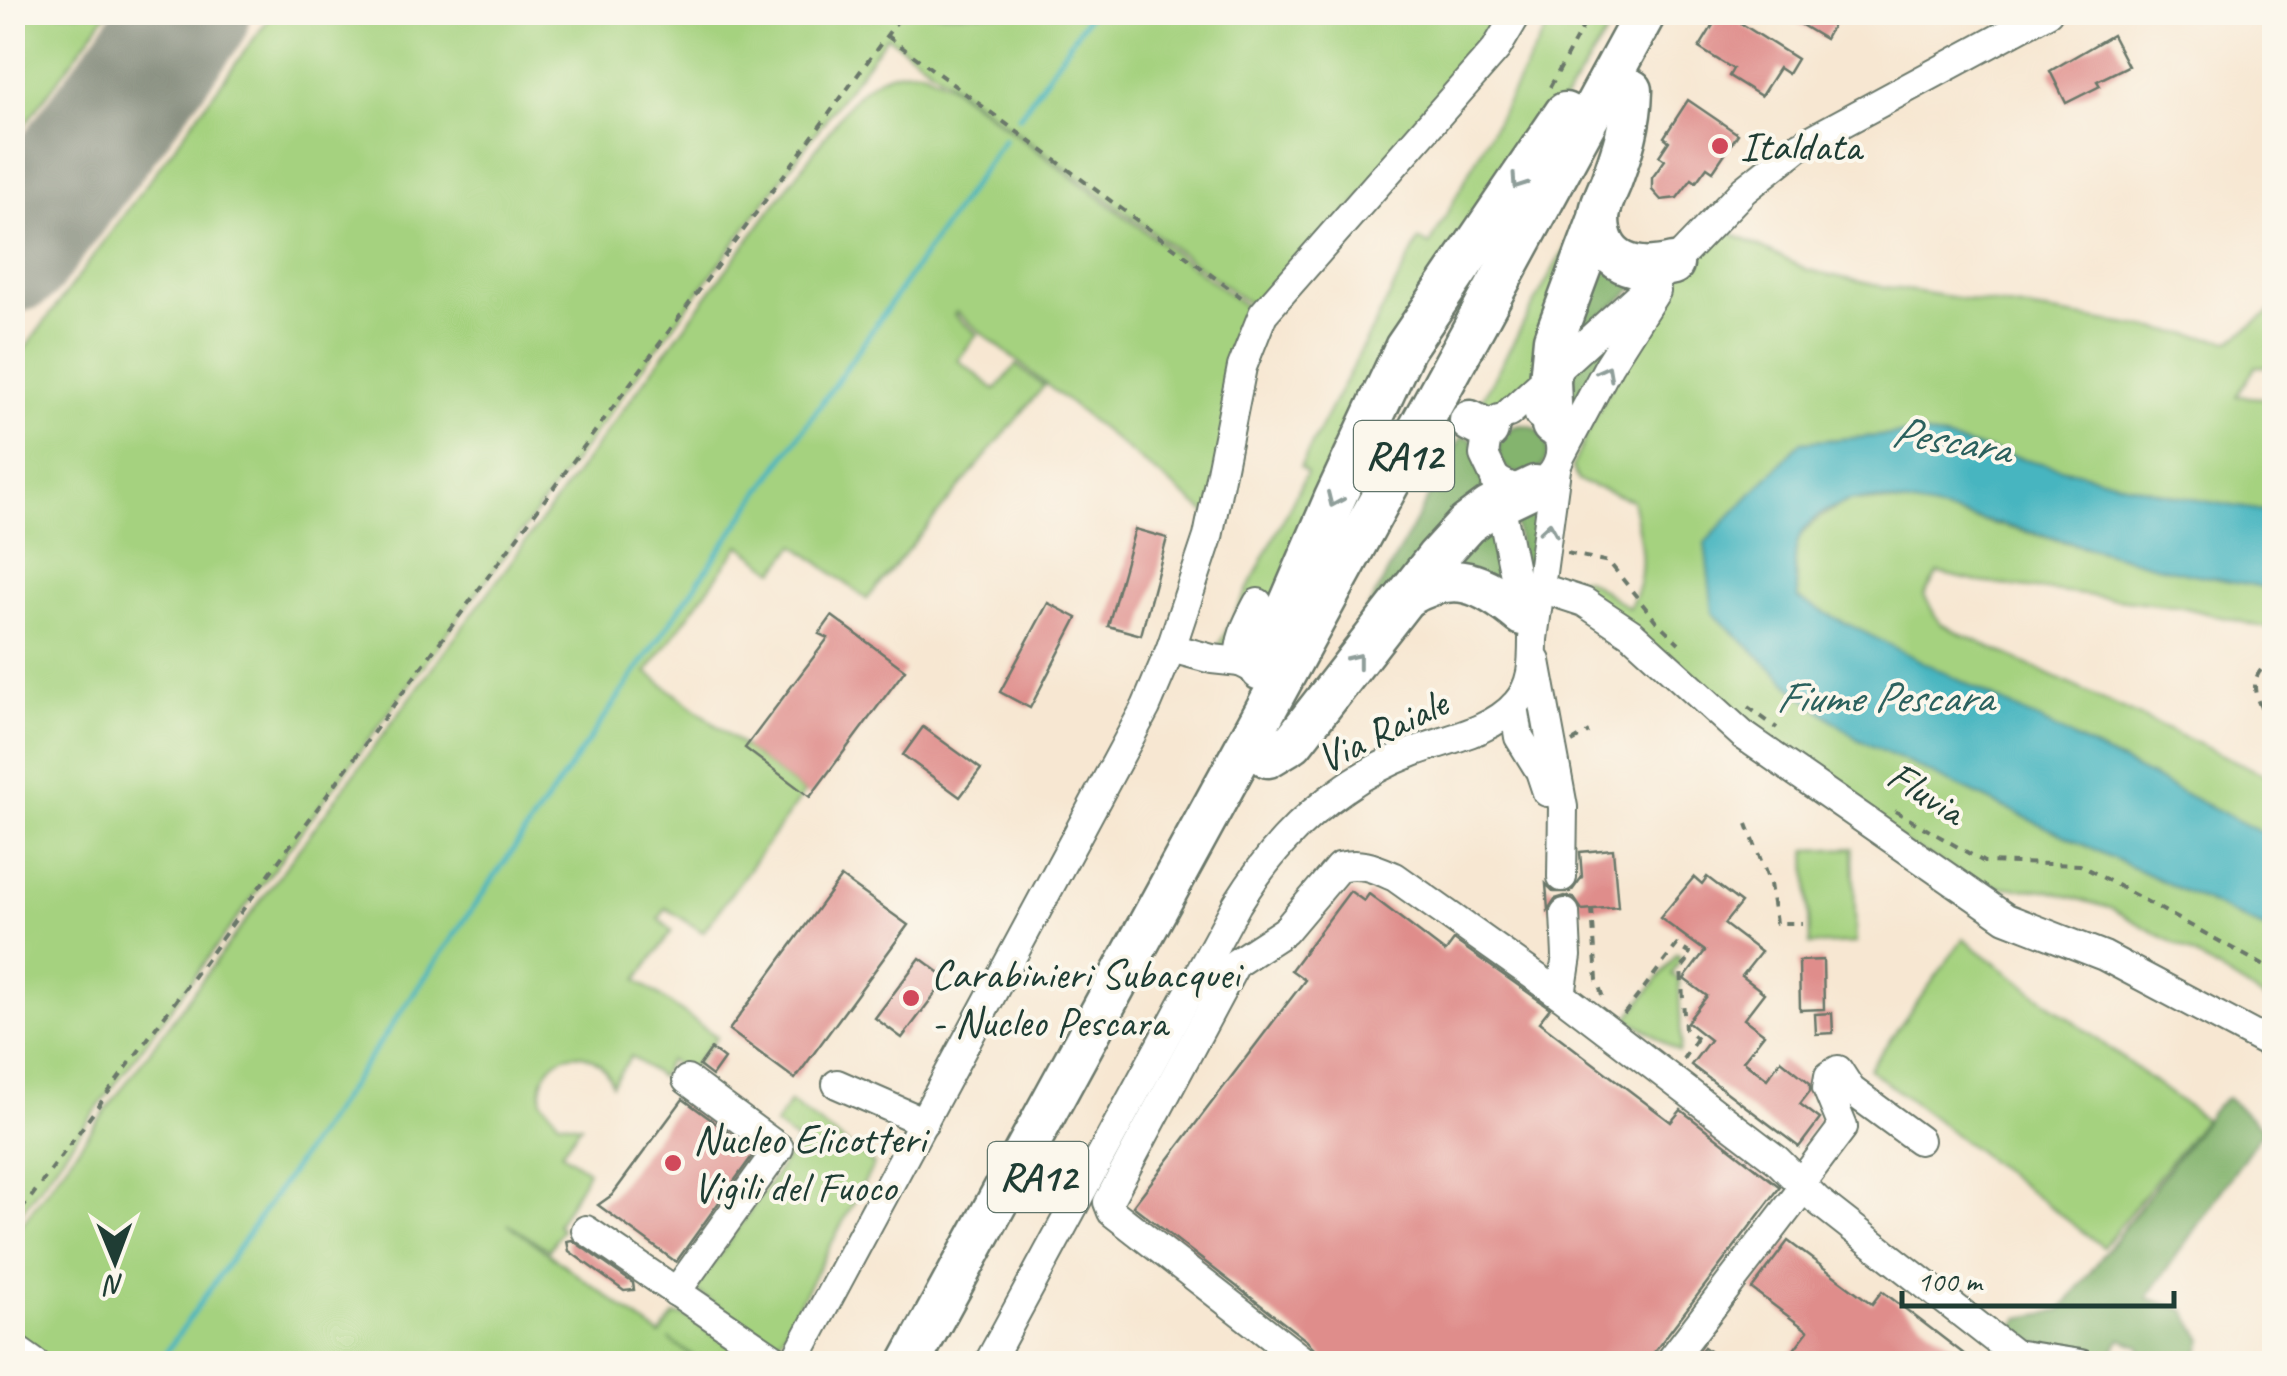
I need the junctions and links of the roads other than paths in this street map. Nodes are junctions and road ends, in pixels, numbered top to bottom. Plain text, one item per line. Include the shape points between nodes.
1 (1518, 12) edge
2 (1628, 12) edge
3 (1646, 12) edge
4 (1673, 12) edge
5 (2048, 12) edge
6 (2004, 23) edge
7 (1632, 90) junction
8 (1599, 218) junction
9 (1673, 264) junction
10 (1551, 372) junction
11 (1489, 422) junction
12 (1533, 470) junction
13 (1406, 597) junction
14 (1258, 603) dead end
15 (1532, 614) junction
16 (1171, 648) junction
17 (1250, 667) junction
18 (1514, 706) junction
19 (1473, 732) junction
20 (1268, 757) junction
21 (1545, 759) junction
22 (1562, 876) dead end
23 (1162, 899) junction
24 (1578, 911) road end
25 (1561, 995) junction
26 (2274, 1046) edge
27 (687, 1080) dead end
28 (837, 1084) dead end
29 (924, 1122) junction
30 (1919, 1140) dead end
31 (1802, 1185) junction
32 (586, 1230) dead end
33 (676, 1292) junction
34 (12, 1348) edge
35 (36, 1364) edge
36 (782, 1364) edge
37 (793, 1364) edge
38 (909, 1364) edge
39 (936, 1364) edge
40 (988, 1364) edge
41 (1307, 1364) edge
42 (1668, 1364) edge
43 (2080, 1364) edge

1 - 16 street via 1496,49 1264,314 1242,367 1208,537
2 -> 17 highway via 1405,348 1403,387
3 - 23 highway, RA12
4 - 7 highway, RA12
5 - 6 street, Via Raiale
6 - 9 street, Via Raiale via 1786,155
7 - 8 highway via 1632,123
7 - 20 highway, RA12
8 - 9 highway via 1619,260 1640,270
8 - 10 highway via 1554,340
9 - 10 street, Via Raiale
12 -> 9 street, Via Raiale
10 - 11 street, Via Raiale
10 - 12 highway
11 - 12 street via 1484,455
11 - 12 street via 1532,412
12 - 13 highway via 1466,525
12 - 15 street, Via Raiale
15 -> 12 street, Via Raiale via 1546,549
13 - 15 highway via 1434,583 1464,581
20 -> 13 highway via 1293,742
14 - 17 street via 1239,650
15 - 18 street, Via Raiale via 1531,675
15 - 21 street
15 - 26 street via 1584,602 1632,634 1787,768 2006,918 2104,956
16 - 17 street
16 - 29 street via 1146,707
17 - 23 highway via 1234,734 1170,858
18 - 19 street, Via Raiale
18 - 21 street via 1519,737
19 - 21 street
19 - 40 street, Via Raiale via 1362,777 1315,810 1271,854 1237,904
20 - 39 highway, RA12
21 - 22 street via 1562,807
23 - 38 highway, RA12
24 - 25 street
25 - 31 street
25 - 41 street via 1368,865 1339,867 1284,931 1236,963 1108,1208
27 - 33 street via 780,1148
28 - 29 street
29 - 37 street
30 - 31 street via 1851,1090 1838,1070 1826,1088 1843,1128
31 - 42 street
31 - 43 street via 2014,1354
32 - 33 street
33 - 36 street
34 - 35 street

